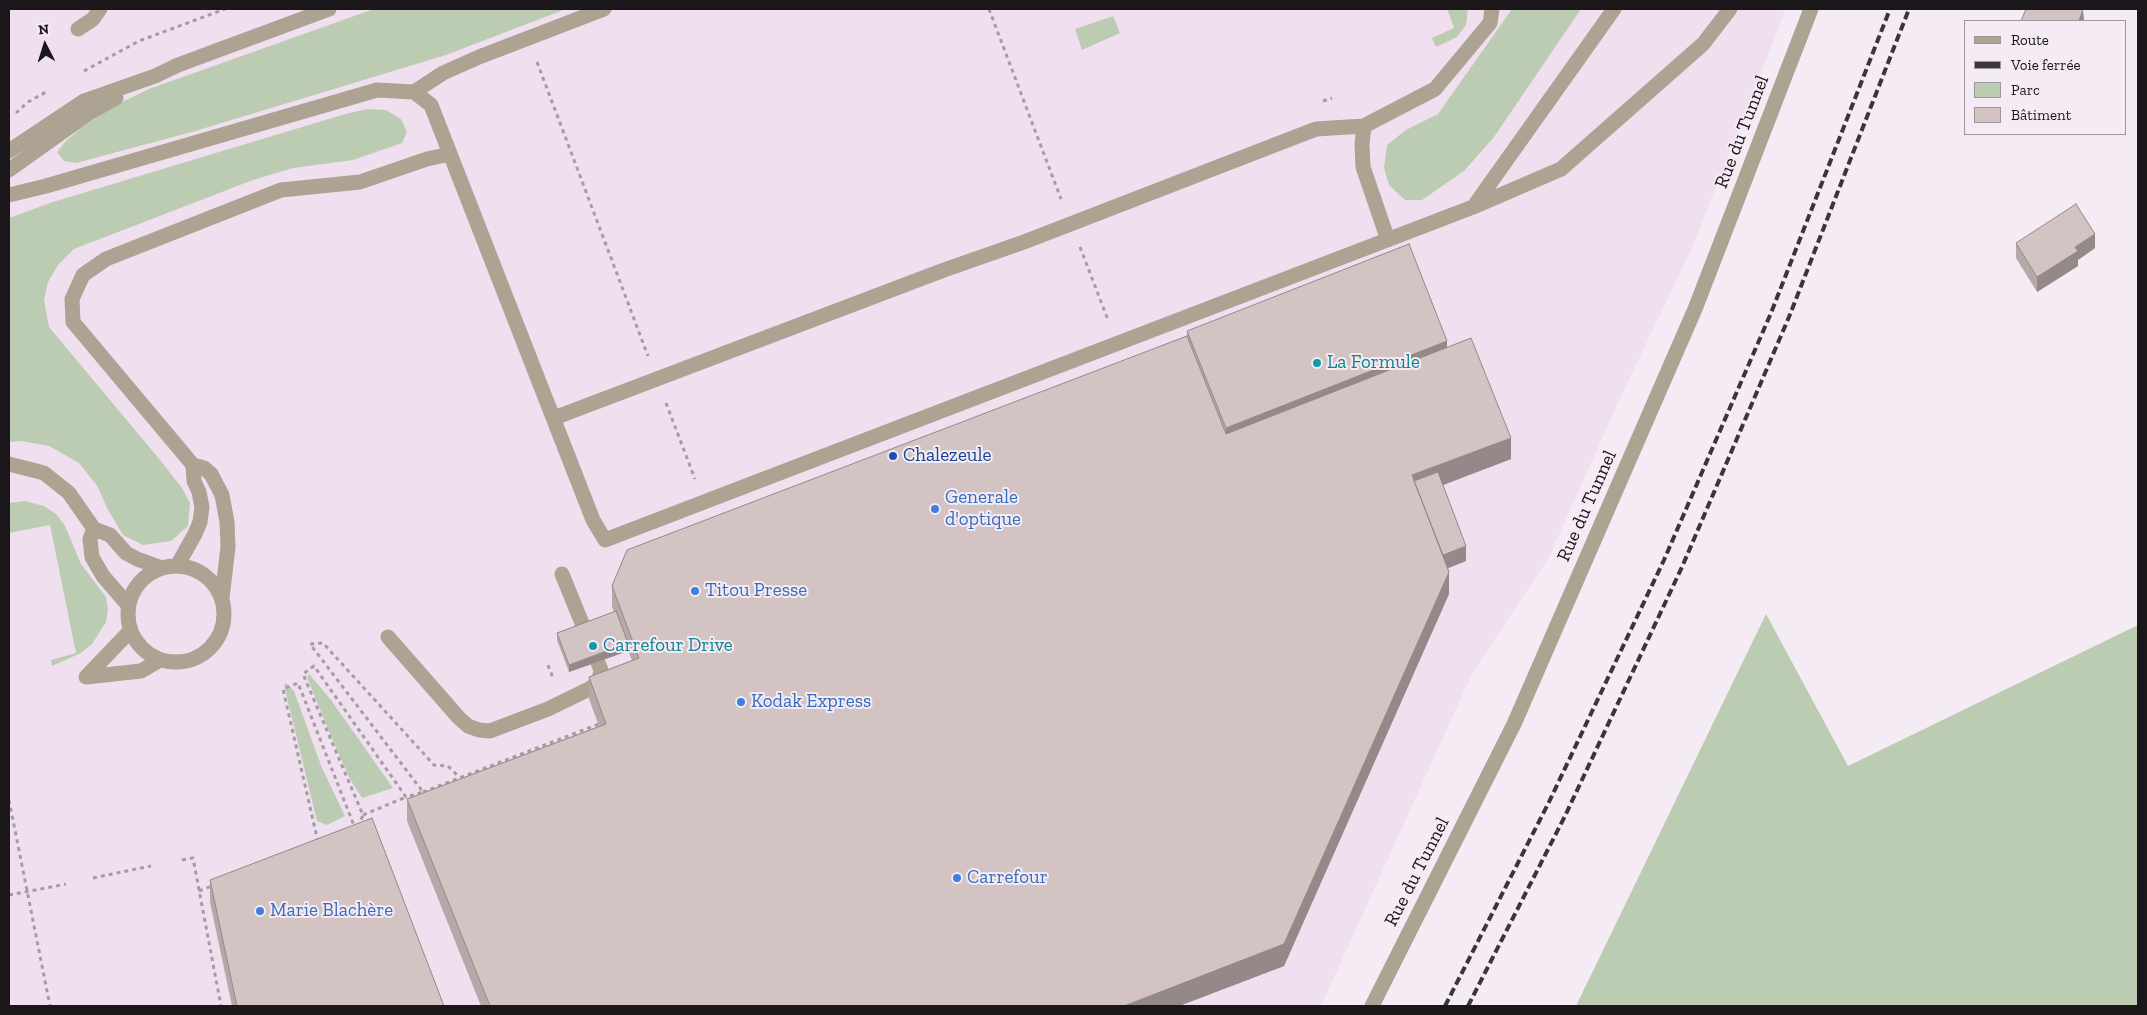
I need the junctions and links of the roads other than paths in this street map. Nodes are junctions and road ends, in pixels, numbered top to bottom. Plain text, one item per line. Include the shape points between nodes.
1 (100, 9) edge
2 (329, 9) edge
3 (604, 9) edge
4 (1492, 9) edge
5 (1614, 9) edge
6 (1730, 9) edge
7 (1811, 9) edge
8 (78, 30) dead end
9 (155, 76) junction
10 (414, 92) junction
11 (1364, 126) junction
12 (9, 151) edge
13 (450, 154) junction
14 (9, 170) edge
15 (9, 195) edge
16 (1473, 207) junction
17 (1388, 240) junction
18 (554, 418) junction
19 (9, 464) edge
20 (193, 465) junction
21 (94, 529) junction
22 (170, 567) junction
23 (562, 574) dead end
24 (222, 598) junction
25 (128, 605) junction
26 (131, 630) junction
27 (388, 637) dead end
28 (160, 660) junction
29 (1372, 1006) edge

1 - 8 street
2 - 9 street
3 - 10 street via 443,74
4 - 11 street via 1490,23 1436,89
5 - 16 street
6 - 16 street via 1703,44 1561,169
7 - 29 street, Rue du Tunnel via 1695,308 1514,724
9 - 12 street via 84,101
9 - 14 street via 89,112
10 - 13 street via 431,105
10 - 15 street via 377,90
11 - 17 street via 1363,167
11 - 18 street via 1316,129
13 - 18 street
13 - 20 street via 360,182 281,190 106,259 83,275 72,299 73,322
16 - 17 street
17 - 18 street via 605,540 593,520
19 - 21 street via 44,473 69,493
20 - 22 street via 202,507 200,522
20 - 24 street via 211,474 226,508 228,547
21 - 22 street via 110,535 137,559
21 - 25 street via 90,539 92,557
22 - 24 street via 190,568 203,574
22 - 25 street via 150,574 139,583
23 - 27 street via 601,670 599,680 591,688 548,709 490,731 468,726 459,718
24 - 28 street via 225,613 222,629 216,642 205,653 191,660
25 - 26 street
26 - 28 street via 136,642
26 - 28 street via 86,677 141,671

